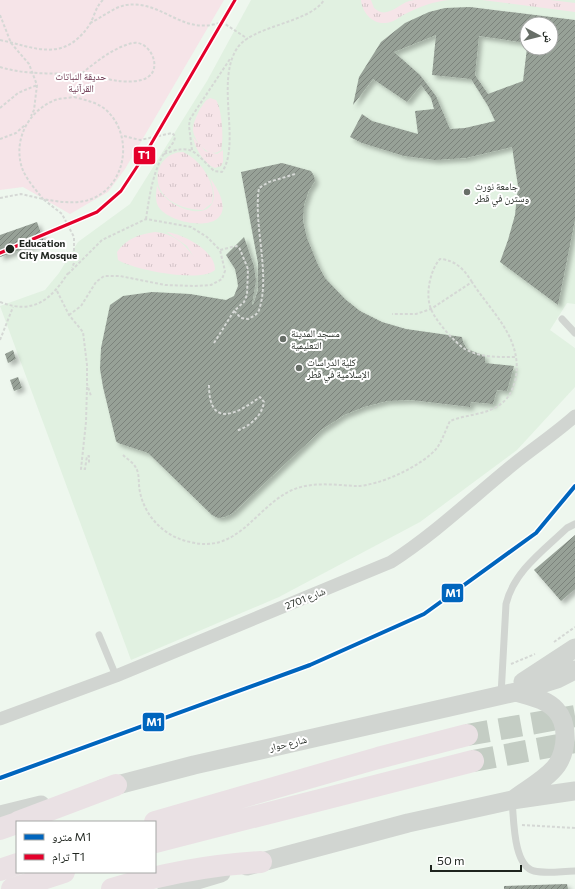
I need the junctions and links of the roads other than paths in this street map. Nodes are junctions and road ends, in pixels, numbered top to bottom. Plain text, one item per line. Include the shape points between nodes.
1 (562, 319) dead end
2 (575, 333) edge
3 (575, 416) edge
4 (575, 524) edge
5 (99, 635) dead end
6 (575, 648) edge
7 (575, 670) edge
8 (116, 676) junction
9 (509, 693) junction
10 (0, 719) edge
11 (466, 735) tunnel mouth
12 (473, 761) tunnel mouth
13 (116, 785) junction
14 (575, 791) edge
15 (542, 797) junction
16 (512, 800) junction
17 (575, 800) edge
18 (0, 815) edge
19 (21, 821) edge
20 (156, 822) edge
21 (16, 823) edge
22 (0, 829) edge
23 (156, 842) edge
24 (261, 862) junction
25 (16, 864) edge
26 (0, 870) edge
27 (575, 871) edge
28 (61, 873) edge
29 (12, 889) edge
30 (112, 889) edge
31 (167, 889) edge

1 - 2 lane
3 - 8 street, شارع 2701 via 515,463 462,510 414,548 391,562
4 - 9 lane via 567,528 513,583 506,604 503,667
5 - 8 lane
6 - 9 main road
7 - 9 main road, شارع حوار via 558,679
8 - 10 street, شارع 2701
9 - 13 main road, شارع حوار
9 - 16 main road via 544,701 556,710 563,722 565,737 563,752 557,765
11 - 20 highway
12 - 23 highway
13 - 18 main road, شارع حوار
13 - 19 highway
14 - 15 main road
15 - 16 main road
15 - 17 main road
16 - 24 main road via 408,823
16 - 27 lane via 520,859 528,868 540,872
21 - 22 highway
24 - 30 highway via 217,865
24 - 31 main road
25 - 26 highway
28 - 29 highway

